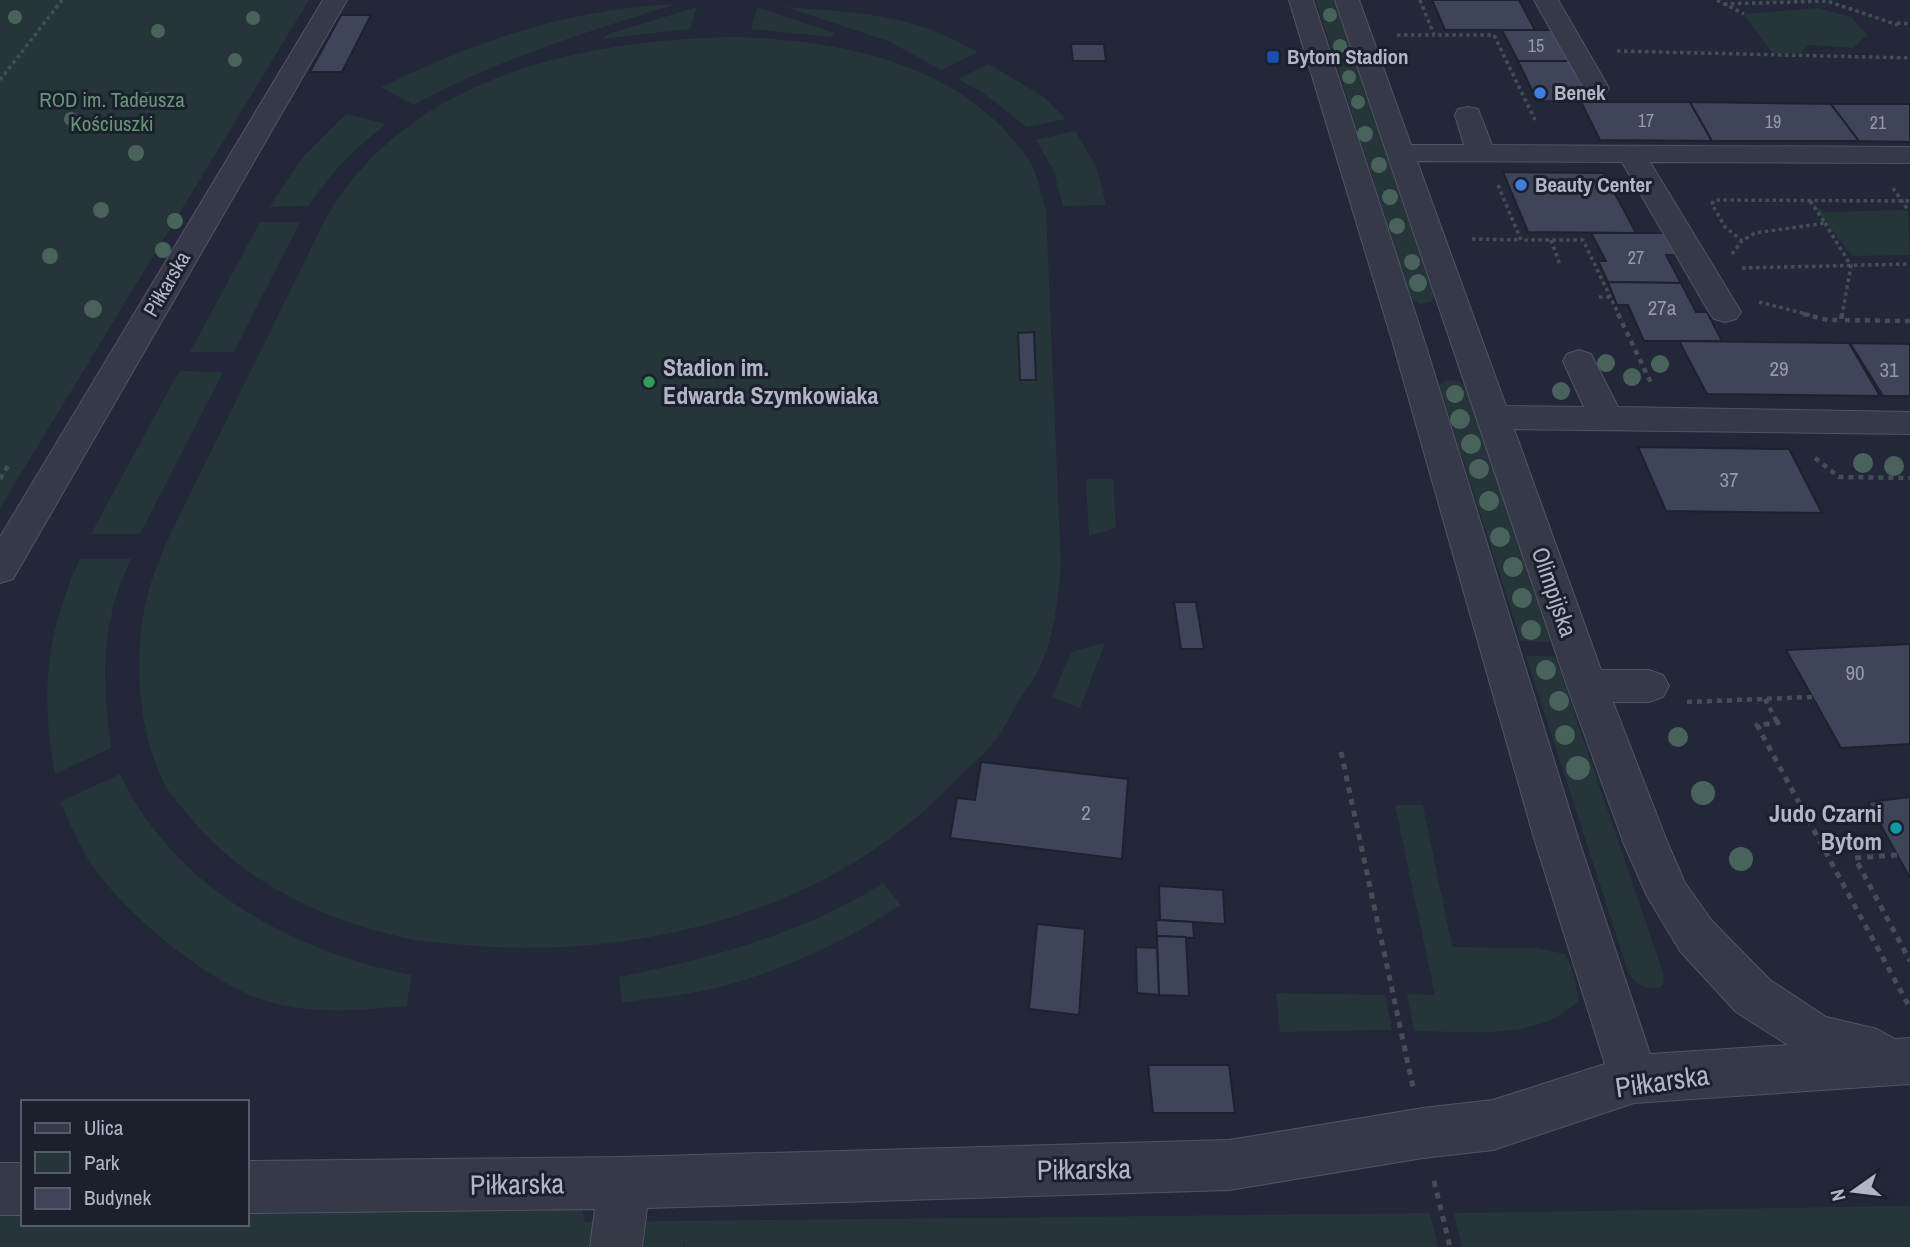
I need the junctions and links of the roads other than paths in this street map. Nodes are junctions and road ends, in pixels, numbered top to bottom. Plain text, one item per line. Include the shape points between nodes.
1 (335, 0) edge
2 (1301, 0) edge
3 (1347, 0) edge
4 (1546, 0) edge
5 (1596, 89) dead end
6 (1468, 115) dead end
7 (1402, 153) junction
8 (1481, 153) junction
9 (1631, 154) junction
10 (1910, 155) edge
11 (1725, 312) dead end
12 (1408, 340) junction
13 (1468, 341) junction
14 (1579, 361) dead end
15 (1493, 417) junction
16 (1606, 418) junction
17 (1910, 422) edge
18 (0, 569) edge
19 (1587, 686) junction
20 (1649, 686) dead end
21 (1910, 1061) edge
22 (1634, 1079) junction
23 (625, 1183) junction
24 (248, 1186) edge
25 (0, 1189) edge
26 (21, 1189) edge
27 (616, 1247) edge

1 - 18 street, Piłkarska
2 - 12 street
3 - 7 street, Olimpijska
4 - 5 street
6 - 8 street
7 - 8 street
7 - 13 street, Olimpijska
8 - 9 street
9 - 10 street
9 - 11 street
12 - 13 street
12 - 22 street via 1556,838
13 - 15 street, Olimpijska
14 - 16 street
15 - 16 street
15 - 19 street, Olimpijska
16 - 17 street
19 - 20 street
19 - 21 street, Olimpijska via 1646,844 1669,896 1696,936 1754,996 1816,1037
21 - 22 street, Piłkarska
22 - 23 street, Piłkarska via 1493,1125 1228,1165
23 - 24 street, Piłkarska
23 - 27 street
25 - 26 street

